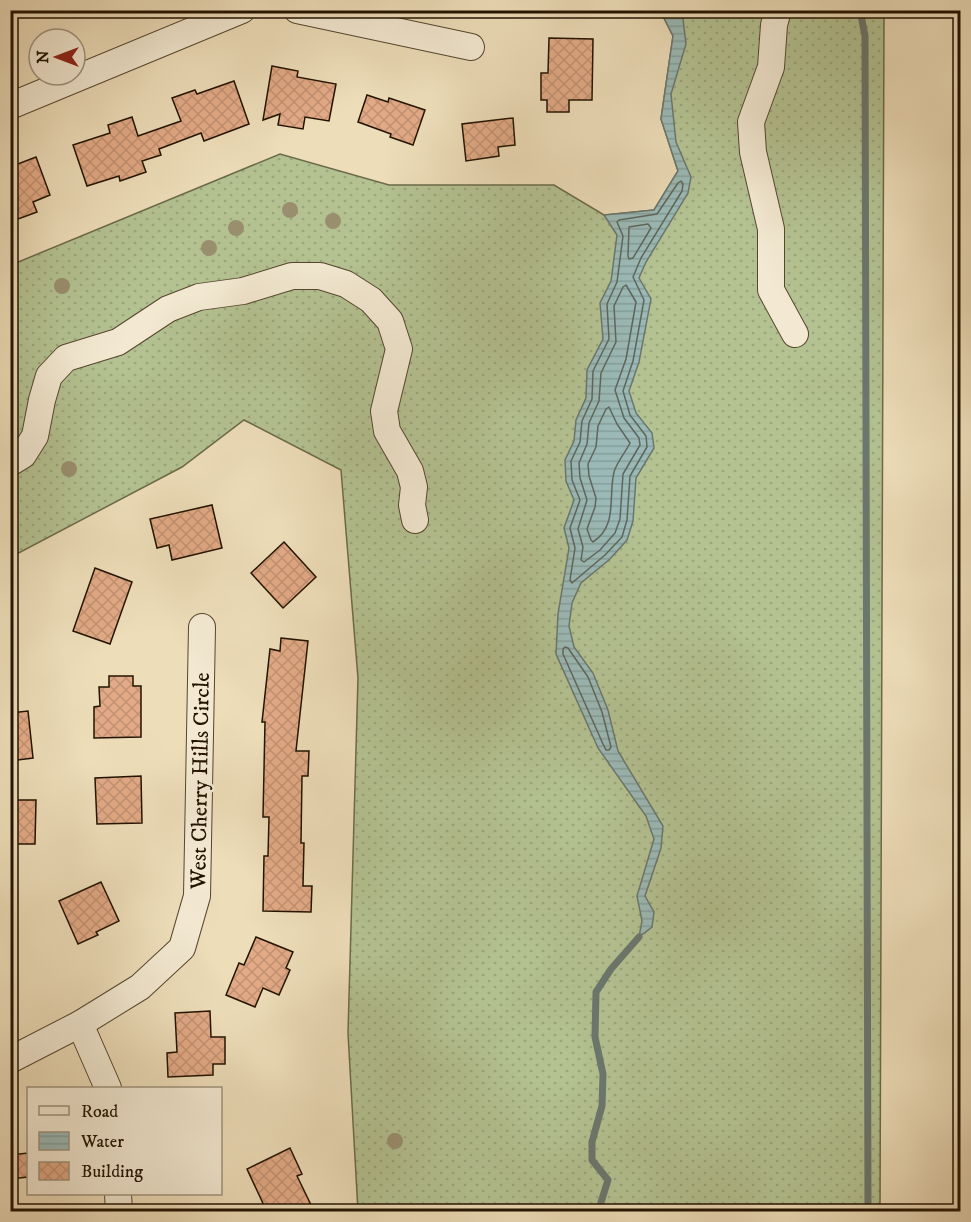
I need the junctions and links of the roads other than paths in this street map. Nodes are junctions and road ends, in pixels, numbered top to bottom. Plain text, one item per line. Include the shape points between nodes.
1 (242, 10) edge
2 (297, 10) edge
3 (778, 10) edge
4 (471, 46) dead end
5 (10, 106) edge
6 (795, 334) dead end
7 (10, 463) edge
8 (415, 520) dead end
9 (202, 627) dead end
10 (80, 1024) junction
11 (10, 1060) edge
12 (107, 1087) edge
13 (118, 1195) edge
14 (119, 1212) edge

1 - 5 street
2 - 4 street
3 - 6 street via 771,67 751,122 753,152 771,229 771,290
7 - 8 street via 23,455 35,436 49,376 66,358 118,342 168,309 199,297 243,291 292,276 320,276 354,289 371,300 390,321 399,349 384,411 387,431 410,471
9 - 10 street, West Cherry Hills Circle via 197,896 182,948 140,987
10 - 11 street, West Cherry Hills Circle
10 - 12 street
13 - 14 street

